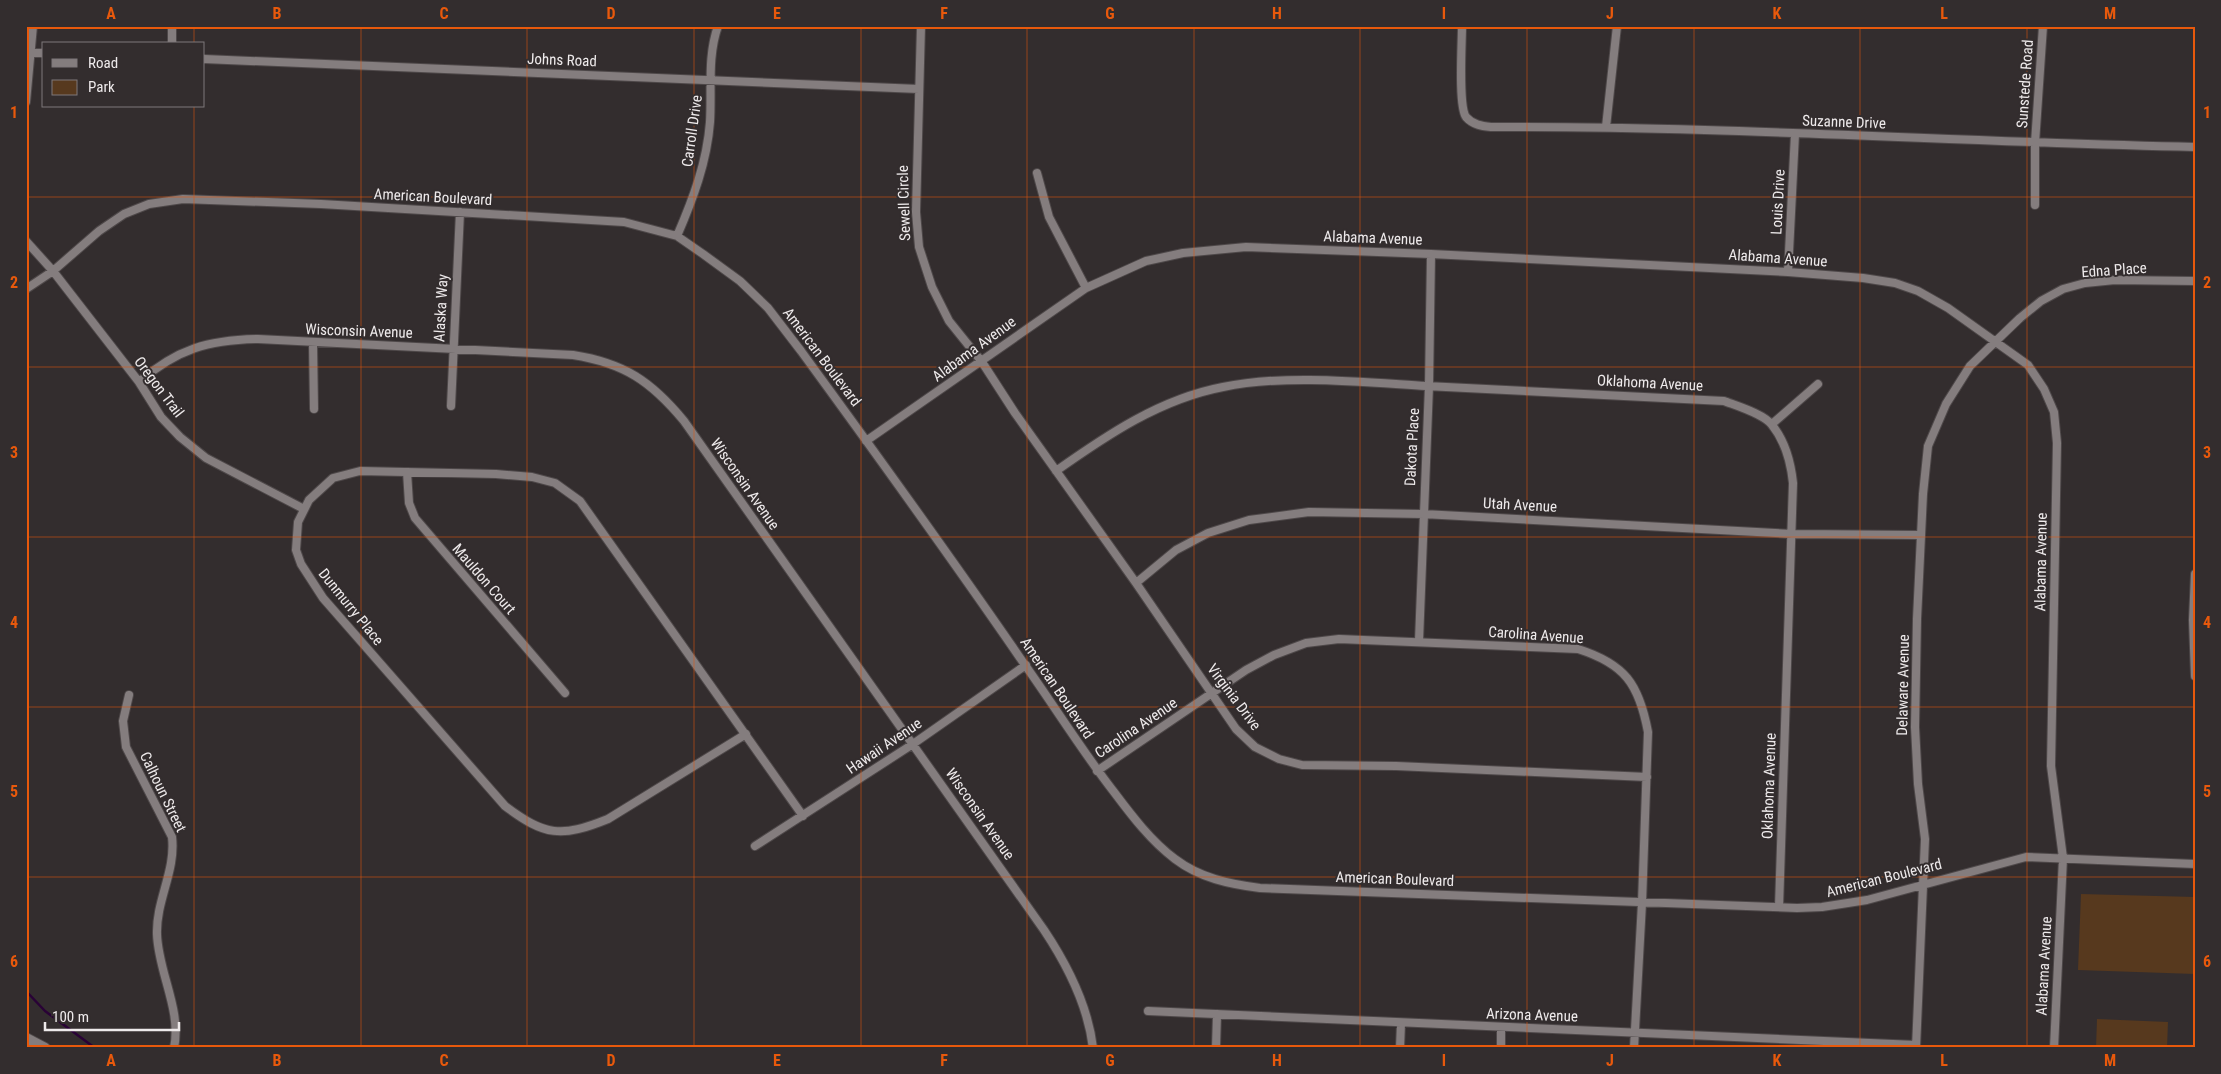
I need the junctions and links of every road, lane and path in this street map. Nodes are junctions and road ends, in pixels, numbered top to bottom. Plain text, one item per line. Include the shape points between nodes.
1 (33, 26) edge
2 (172, 26) edge
3 (718, 26) edge
4 (921, 26) edge
5 (1462, 26) edge
6 (1617, 26) edge
7 (2042, 26) edge
8 (172, 42) edge
9 (29, 53) edge
10 (42, 54) edge
11 (205, 59) edge
12 (712, 80) junction
13 (919, 89) junction
14 (26, 102) edge
15 (1606, 126) junction
16 (1795, 134) junction
17 (2034, 143) junction
18 (2195, 147) edge
19 (1037, 173) dead end
20 (2035, 205) dead end
21 (460, 212) junction
22 (677, 236) junction
23 (26, 241) edge
24 (1432, 254) junction
25 (53, 271) junction
26 (1788, 272) junction
27 (2195, 281) edge
28 (1086, 288) junction
29 (26, 289) edge
30 (312, 343) junction
31 (1995, 343) junction
32 (453, 348) junction
33 (982, 362) junction
34 (138, 382) junction
35 (1818, 384) dead end
36 (1429, 386) junction
37 (451, 406) dead end
38 (314, 409) dead end
39 (1772, 424) junction
40 (866, 440) junction
41 (1056, 471) junction
42 (407, 472) junction
43 (304, 509) junction
44 (1423, 514) junction
45 (1792, 534) junction
46 (1921, 535) junction
47 (2195, 574) edge
48 (1136, 583) junction
49 (1419, 641) junction
50 (1026, 665) junction
51 (2195, 676) edge
52 (564, 693) dead end
53 (1212, 693) junction
54 (129, 695) dead end
55 (746, 734) junction
56 (914, 744) junction
57 (1097, 771) junction
58 (1647, 777) junction
59 (803, 816) junction
60 (755, 846) dead end
61 (2063, 858) junction
62 (2195, 864) edge
63 (1924, 884) junction
64 (1642, 903) junction
65 (1779, 907) junction
66 (1148, 1011) dead end
67 (1217, 1014) junction
68 (1401, 1023) junction
69 (1501, 1028) junction
70 (1635, 1033) junction
71 (26, 1038) edge
72 (1916, 1046) edge
73 (45, 1048) edge
74 (174, 1048) edge
75 (1093, 1048) edge
76 (1216, 1048) edge
77 (1400, 1048) edge
78 (1501, 1048) edge
79 (1634, 1048) edge
80 (2054, 1048) edge

1 - 9 street
2 - 8 street
3 - 12 street, Carroll Drive via 710,62
4 - 13 street, Sewell Circle
5 - 15 street, Suzanne Drive via 1462,96 1465,116 1475,124 1491,127
6 - 15 street
7 - 17 street, Sunstede Road
9 - 10 street
9 - 14 street
11 - 12 street, Johns Road
12 - 13 street, Johns Road
12 - 22 street, Carroll Drive via 704,164
13 - 33 street, Sewell Circle via 918,247 932,287 949,320
15 - 16 street, Suzanne Drive
16 - 17 street, Suzanne Drive
16 - 26 street, Louis Drive
17 - 18 street, Suzanne Drive
17 - 20 street, Sunstede Road
19 - 28 street via 1049,217
21 - 22 street, American Boulevard via 624,222
21 - 25 street, American Boulevard via 183,199 149,204 124,214
21 - 32 street, Alaska Way
22 - 40 street, American Boulevard via 740,281 768,308
23 - 25 street, Oregon Trail
24 - 26 street, Alabama Avenue
24 - 28 street, Alabama Avenue via 1246,247 1183,253 1146,261
24 - 36 street, Dakota Place
25 - 29 street, American Boulevard
25 - 34 street, Oregon Trail
26 - 31 street, Alabama Avenue via 1895,283 1918,291 1948,308
27 - 31 street, Edna Place via 2115,280 2063,289 2041,301
28 - 33 street, Alabama Avenue
30 - 32 street, Wisconsin Avenue
30 - 34 street, Wisconsin Avenue via 238,340 200,345 175,356
30 - 38 street
31 - 46 street, Delaware Avenue via 1970,366 1946,404 1928,446
31 - 61 street, Alabama Avenue via 2028,365 2054,412 2057,443 2051,766
32 - 37 street, Alaska Way
32 - 56 street, Wisconsin Avenue via 573,354 600,359 640,379 664,398 713,461
33 - 40 street, Alabama Avenue
33 - 41 street, Virginia Drive
34 - 43 street, Oregon Trail via 161,417 206,458
35 - 39 street
36 - 39 street, Oklahoma Avenue via 1724,401
36 - 41 street, Oklahoma Avenue via 1277,381 1223,386 1158,408 1117,429
36 - 44 street, Dakota Place
39 - 45 street, Oklahoma Avenue via 1791,465
40 - 50 street, American Boulevard
41 - 48 street, Virginia Drive
42 - 43 street, Dunmurry Place via 360,471 333,478
42 - 52 street, Mauldon Court via 408,503 415,518
42 - 55 street, Dunmurry Place via 532,477 568,491 580,501
43 - 55 street, Dunmurry Place via 298,522 296,550 301,564 323,598 505,806 538,829 561,832 584,829 608,819
44 - 45 street, Utah Avenue
44 - 48 street, Utah Avenue via 1309,512 1249,520 1208,533 1176,550
44 - 49 street, Dakota Place
45 - 46 street, Utah Avenue
45 - 65 street, Oklahoma Avenue
46 - 63 street, Delaware Avenue via 1915,727 1924,839
47 - 51 street via 2192,620
48 - 53 street, Virginia Drive
49 - 53 street, Carolina Avenue via 1339,638 1306,643 1274,655
49 - 58 street, Carolina Avenue via 1578,649 1602,657 1626,676 1642,704 1648,732
50 - 56 street, Hawaii Avenue
50 - 57 street, American Boulevard
53 - 57 street, Carolina Avenue
53 - 58 street, Virginia Drive via 1236,729 1255,747 1279,759 1302,765
54 - 74 street, Calhoun Street via 123,721 126,747 172,837 174,853 158,910 157,933 175,1026
55 - 59 street, Dunmurry Place
56 - 59 street, Hawaii Avenue
56 - 75 street, Wisconsin Avenue via 1056,948 1086,1012
57 - 64 street, American Boulevard via 1151,838 1175,859 1200,874 1229,884 1260,888
58 - 64 street, Carolina Avenue
59 - 60 street, Hawaii Avenue
61 - 62 street, American Boulevard
61 - 63 street, American Boulevard via 2026,857
61 - 80 street, Alabama Avenue
63 - 65 street, American Boulevard via 1866,900 1822,907
63 - 72 street, Delaware Avenue
64 - 65 street, American Boulevard
64 - 70 street, Carolina Avenue
66 - 67 street, Arizona Avenue
67 - 68 street, Arizona Avenue
67 - 76 street
68 - 69 street, Arizona Avenue
68 - 77 street
69 - 70 street, Arizona Avenue
69 - 78 street
70 - 72 street, Arizona Avenue
70 - 79 street, Carolina Avenue
71 - 73 street

